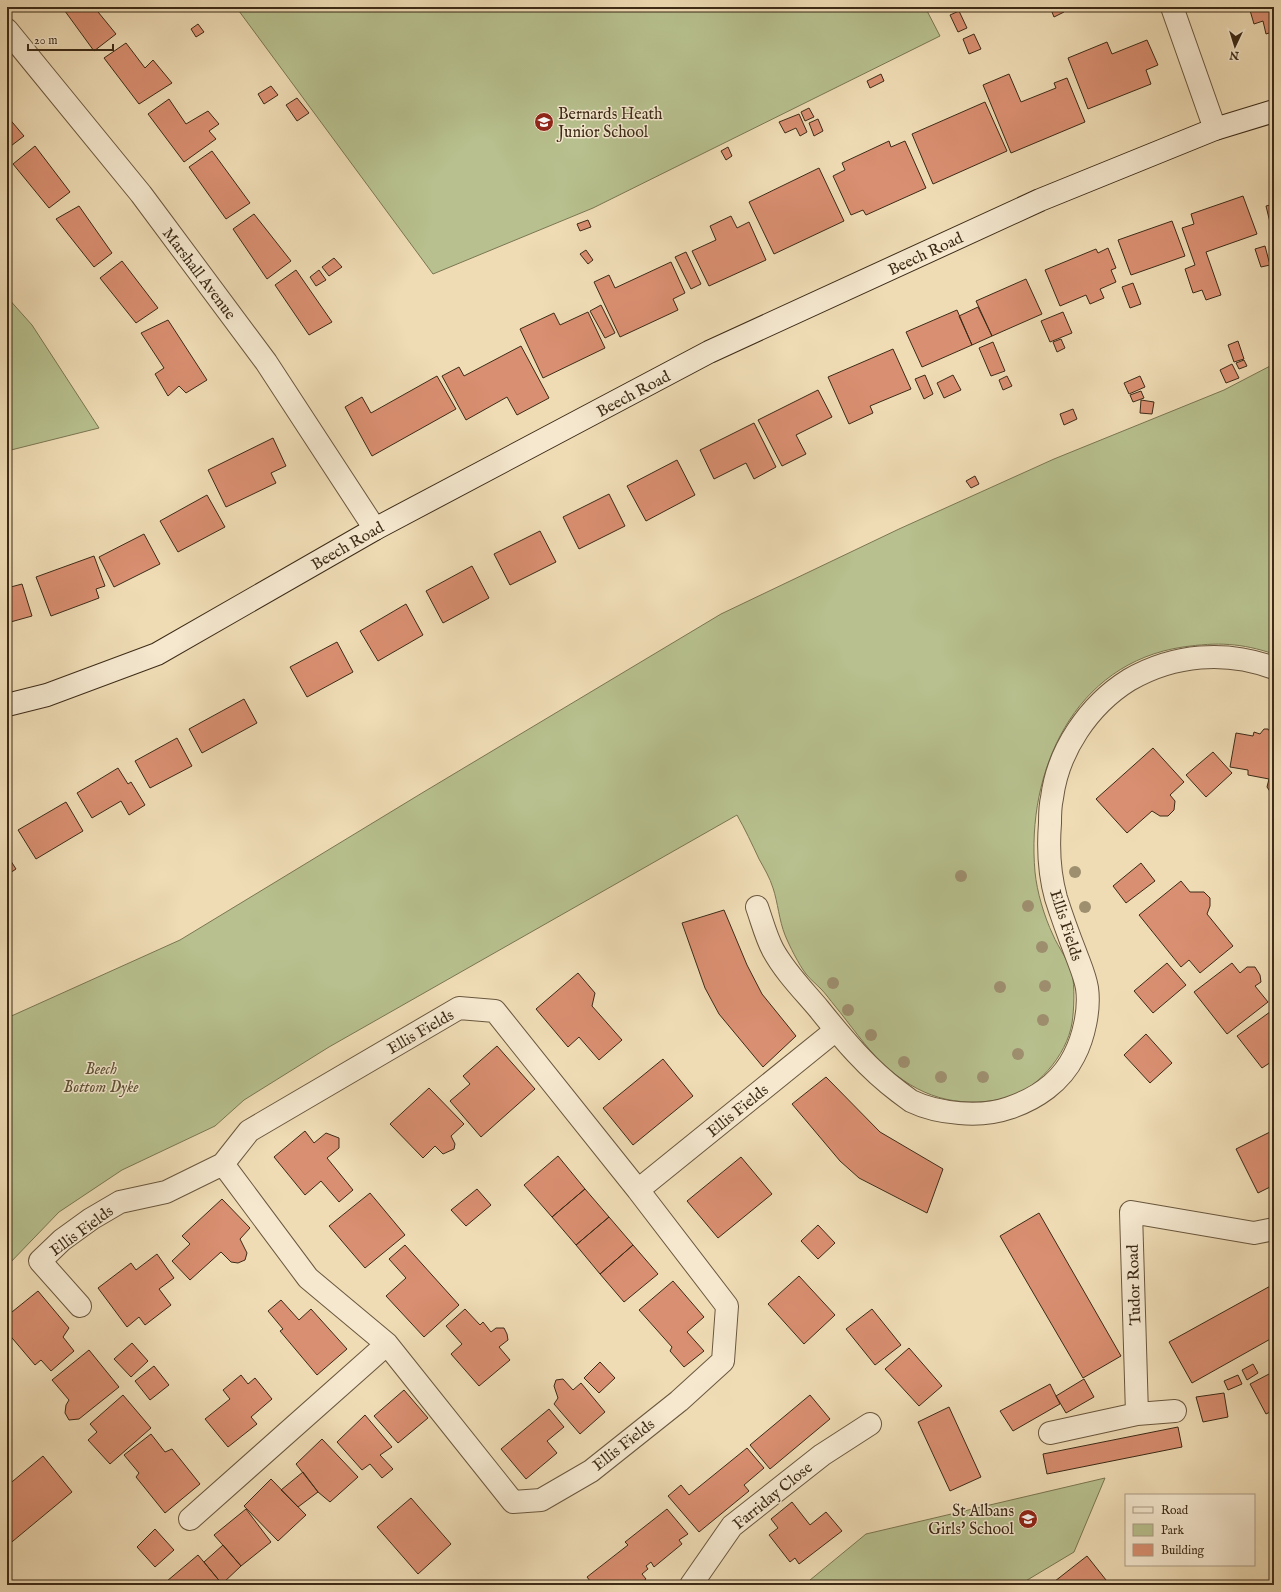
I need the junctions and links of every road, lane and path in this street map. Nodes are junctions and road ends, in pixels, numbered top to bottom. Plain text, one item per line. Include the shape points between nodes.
1 (1172, 7) edge
2 (7, 30) edge
3 (1274, 111) edge
4 (1216, 129) junction
5 (375, 528) junction
6 (1274, 668) edge
7 (7, 705) edge
8 (757, 907) dead end
9 (836, 1030) junction
10 (223, 1164) junction
11 (638, 1190) junction
12 (1274, 1229) edge
13 (80, 1306) dead end
14 (387, 1344) junction
15 (1175, 1410) dead end
16 (1137, 1414) junction
17 (870, 1424) dead end
18 (1050, 1433) dead end
19 (190, 1520) dead end
20 (692, 1585) edge

1 - 4 street
2 - 5 street, Marshall Avenue via 141,194 261,356
3 - 4 street, Beech Road
4 - 5 street, Beech Road via 1040,200 709,352
5 - 7 street, Beech Road via 157,654 47,695
6 - 9 street, Ellis Fields via 1259,662 1222,656 1200,656 1168,663 1141,673 1115,689 1092,710 1078,730 1060,765 1052,796 1049,856 1055,895 1087,988 1087,1008 1083,1033 1074,1056 1062,1074 1045,1090 1026,1103 1003,1111 981,1114 935,1108 911,1100 892,1086 873,1070
8 - 9 street, Ellis Fields via 772,948 788,972
9 - 11 street, Ellis Fields
10 - 11 street, Ellis Fields via 249,1131 459,1008 495,1011
10 - 13 street, Ellis Fields via 166,1192 120,1202 91,1219 40,1261
10 - 14 street, Ellis Fields via 308,1278
11 - 14 street, Ellis Fields via 727,1306 723,1361 679,1401 591,1471 541,1500 513,1502
12 - 16 street, Tudor Road via 1254,1233 1131,1212
14 - 19 street
15 - 16 street
16 - 18 street
17 - 20 street, Farriday Close via 822,1455 732,1526

